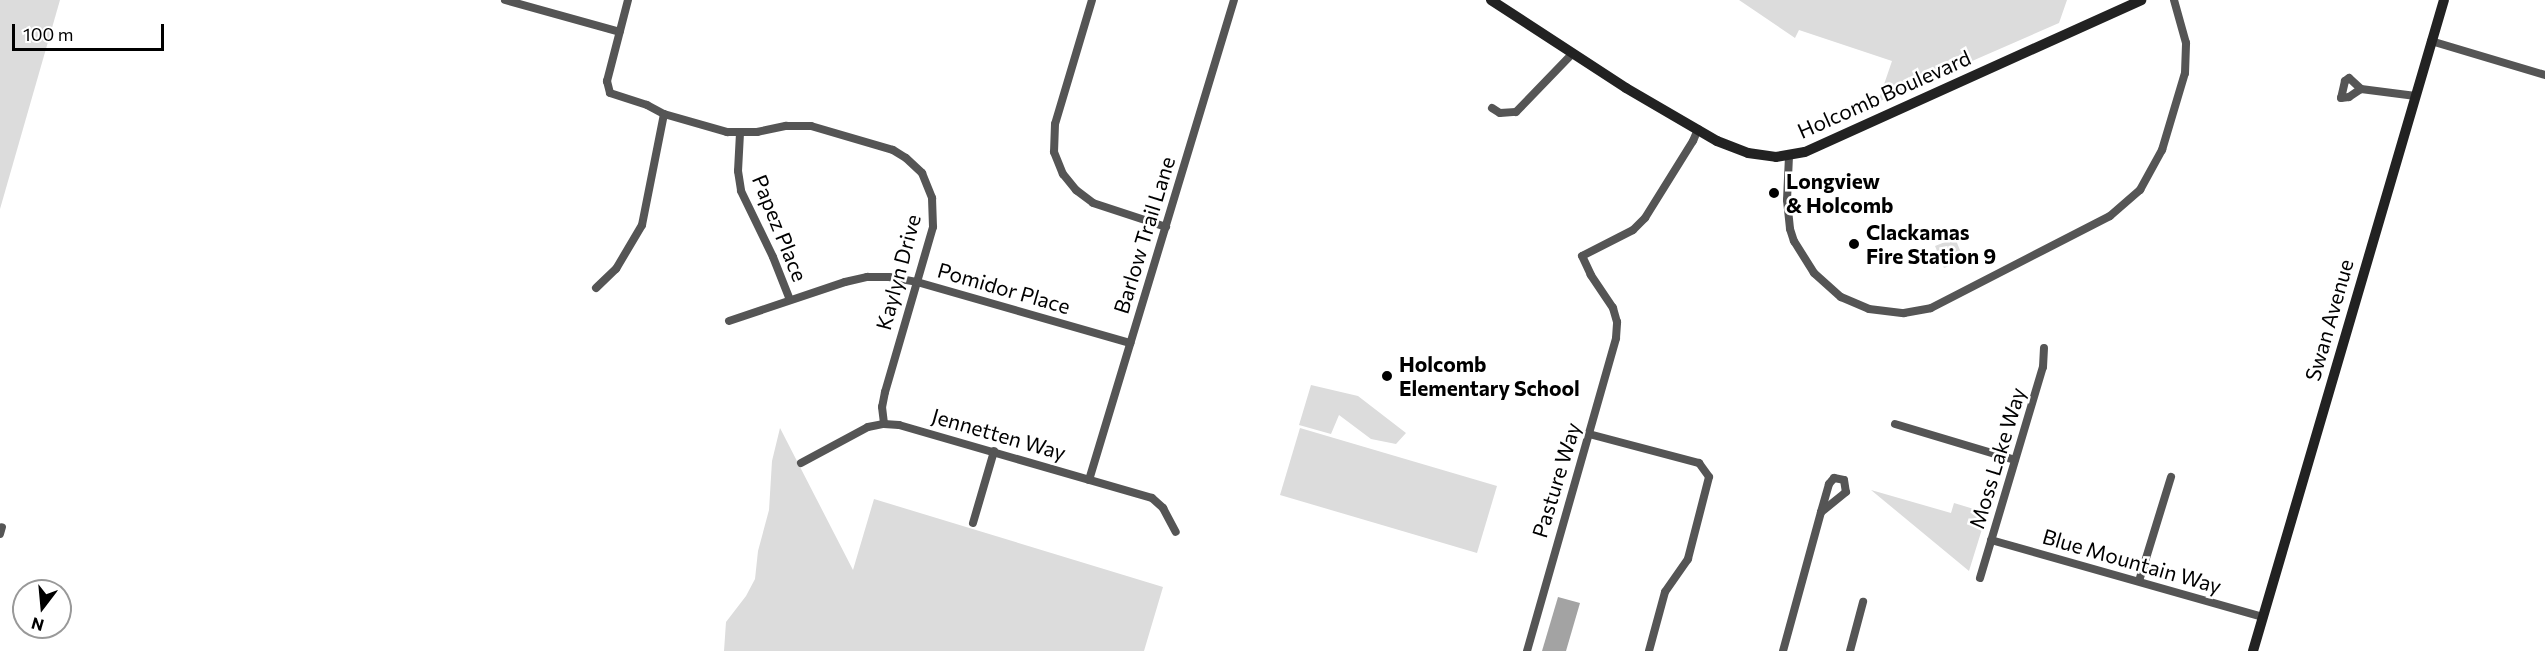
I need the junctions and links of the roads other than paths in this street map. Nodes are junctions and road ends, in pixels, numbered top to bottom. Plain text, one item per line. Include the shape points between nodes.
1 (505, 0) edge
2 (628, 0) edge
3 (1092, 0) edge
4 (1234, 0) edge
5 (1491, 0) edge
6 (2141, 0) edge
7 (2174, 0) edge
8 (2444, 0) edge
9 (620, 32) junction
10 (2431, 41) junction
11 (1572, 54) junction
12 (2545, 75) edge
13 (2361, 89) dead end
14 (2416, 96) junction
15 (1492, 108) dead end
16 (664, 114) junction
17 (1698, 129) junction
18 (740, 133) junction
19 (1789, 156) junction
20 (1166, 227) junction
21 (917, 282) junction
22 (596, 288) dead end
23 (790, 300) junction
24 (729, 321) dead end
25 (1130, 344) junction
26 (2044, 348) dead end
27 (884, 424) junction
28 (1895, 424) dead end
29 (1589, 434) junction
30 (994, 451) junction
31 (2015, 460) junction
32 (801, 463) dead end
33 (2171, 477) dead end
34 (1089, 480) junction
35 (1821, 512) dead end
36 (973, 523) dead end
37 (1176, 531) dead end
38 (1991, 540) junction
39 (1980, 578) dead end
40 (2139, 581) junction
41 (1863, 602) dead end
42 (2263, 617) junction
43 (1527, 651) edge
44 (1649, 651) edge
45 (1783, 651) edge
46 (1850, 651) edge
47 (2253, 651) edge

1 - 9 street
2 - 9 street
3 - 20 street via 1055,124 1054,152 1063,174 1093,203
4 - 20 street, Barlow Trail Lane
5 - 11 street, Holcomb Boulevard
6 - 19 street, Holcomb Boulevard
7 - 19 street via 2186,44 2185,73 2162,150 2140,190 2110,216 1931,308 1904,313 1869,309 1841,297 1815,273 1790,229
8 - 10 street, Swan Avenue
9 - 16 street, Kaylyn Drive via 606,85 610,93
10 - 12 street
10 - 14 street, Swan Avenue
11 - 15 street via 1516,112 1500,113
11 - 17 street, Holcomb Boulevard
13 - 14 street
14 - 42 street, Swan Avenue
16 - 18 street, Kaylyn Drive
16 - 22 street via 642,225 616,269
17 - 19 street, Holcomb Boulevard via 1748,153
17 - 29 street, Pasture Way via 1644,218 1625,234 1582,256 1610,301 1617,322
18 - 21 street, Kaylyn Drive via 811,126 892,150 915,165 929,186 934,213
18 - 23 street, Papez Place via 741,191
20 - 25 street, Barlow Trail Lane
21 - 23 street, Pomidor Place via 867,277
21 - 25 street, Pomidor Place
21 - 27 street, Kaylyn Drive via 885,392
23 - 24 street, Pomidor Place
25 - 34 street, Barlow Trail Lane
26 - 31 street, Moss Lake Way via 2043,367
27 - 30 street, Jennetten Way via 914,428
27 - 32 street, Jennetten Way via 868,428
28 - 31 street
29 - 43 street, Pasture Way
29 - 44 street via 1699,463 1709,477 1688,559 1665,592
30 - 34 street, Jennetten Way
30 - 36 street
31 - 38 street, Moss Lake Way
33 - 40 street
34 - 37 street, Jennetten Way via 1152,498 1163,508
35 - 45 street
38 - 39 street, Moss Lake Way
38 - 40 street, Blue Mountain Way
40 - 42 street, Blue Mountain Way
41 - 46 street
42 - 47 street, Swan Avenue

